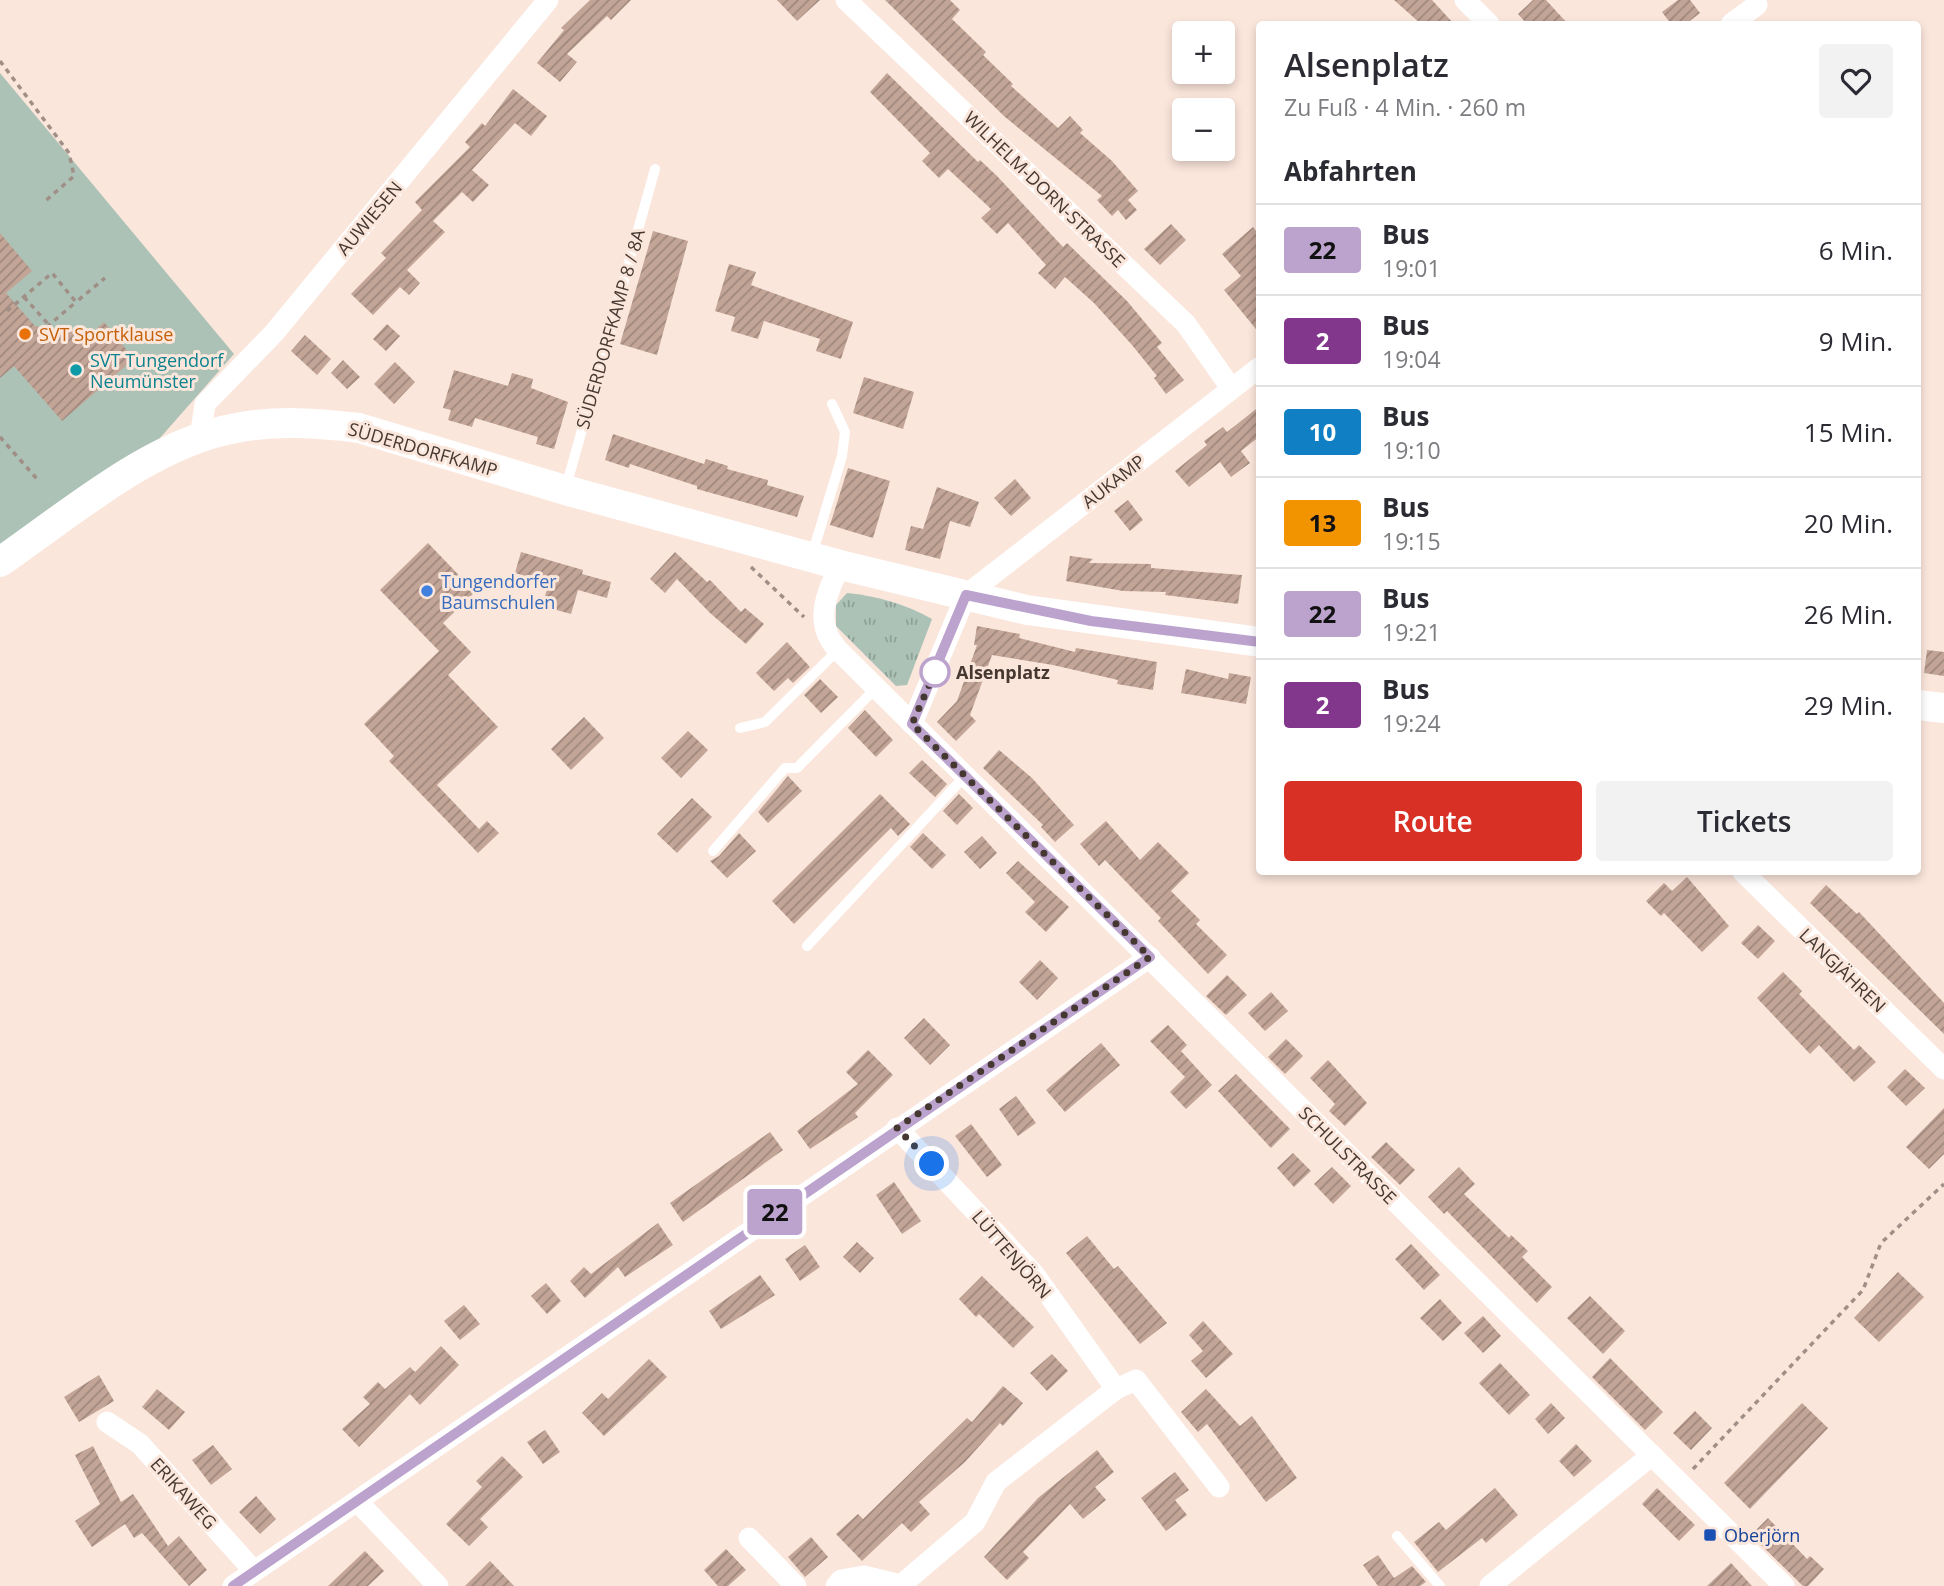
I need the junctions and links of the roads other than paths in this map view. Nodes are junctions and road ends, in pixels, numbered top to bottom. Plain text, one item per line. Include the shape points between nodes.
1 (548, 0) edge
2 (846, 0) edge
3 (1465, 0) edge
4 (1757, 5) dead end
5 (1486, 21) edge
6 (1735, 21) edge
7 (655, 169) dead end
8 (1256, 371) edge
9 (1231, 388) junction
10 (832, 404) dead end
11 (200, 438) junction
12 (565, 490) junction
13 (811, 557) junction
14 (0, 562) edge
15 (841, 565) junction
16 (966, 595) junction
17 (1256, 642) edge
18 (833, 645) junction
19 (876, 688) junction
20 (1921, 705) edge
21 (1944, 708) edge
22 (912, 724) junction
23 (740, 729) dead end
24 (964, 777) junction
25 (713, 851) dead end
26 (1746, 875) edge
27 (807, 946) dead end
28 (1150, 957) junction
29 (1944, 1069) edge
30 (897, 1128) junction
31 (1116, 1389) junction
32 (107, 1422) dead end
33 (1652, 1455) junction
34 (1219, 1487) dead end
35 (357, 1501) junction
36 (1397, 1536) dead end
37 (750, 1538) dead end
38 (254, 1572) junction
39 (900, 1585) edge
40 (233, 1586) edge
41 (438, 1586) edge
42 (796, 1586) edge
43 (836, 1586) edge
44 (1440, 1586) edge
45 (1490, 1586) edge
46 (1784, 1586) edge

1 - 11 street, AUWIESEN via 274,333 205,404
2 - 9 street, WILHELM-DORN-STRASSE via 1186,324
3 - 5 street
4 - 6 street
7 - 12 lane, SÜDERDORFKAMP 8 / 8A
8 - 9 street, AUKAMP
9 - 16 street, AUKAMP
10 - 13 lane via 845,432 844,444
11 - 12 main road, SÜDERDORFKAMP via 273,424 313,422 359,428
11 - 14 main road, SÜDERDORFKAMP via 133,471
12 - 13 main road, SÜDERDORFKAMP
13 - 15 main road
15 - 16 main road
15 - 18 street via 822,617
16 - 17 main road via 1091,621
16 - 22 street
18 - 19 street
18 - 23 lane via 765,722
19 - 22 street
19 - 25 lane via 797,768 785,768
20 - 21 main road
22 - 24 street, SCHULSTRASSE
24 - 27 lane
24 - 28 street, SCHULSTRASSE
26 - 29 street, LANGJÄHREN
28 - 30 street
28 - 33 street, SCHULSTRASSE
30 - 31 street, LÜTTENJÖRN via 1034,1274
30 - 35 street
31 - 34 street via 1136,1380
31 - 39 street via 996,1482 975,1522
32 - 38 street, ERIKAWEG via 140,1444
33 - 45 street
33 - 46 street, SCHULSTRASSE
35 - 38 street
35 - 41 street
36 - 44 lane
37 - 42 street
38 - 40 street
39 - 43 street via 864,1576 841,1580

